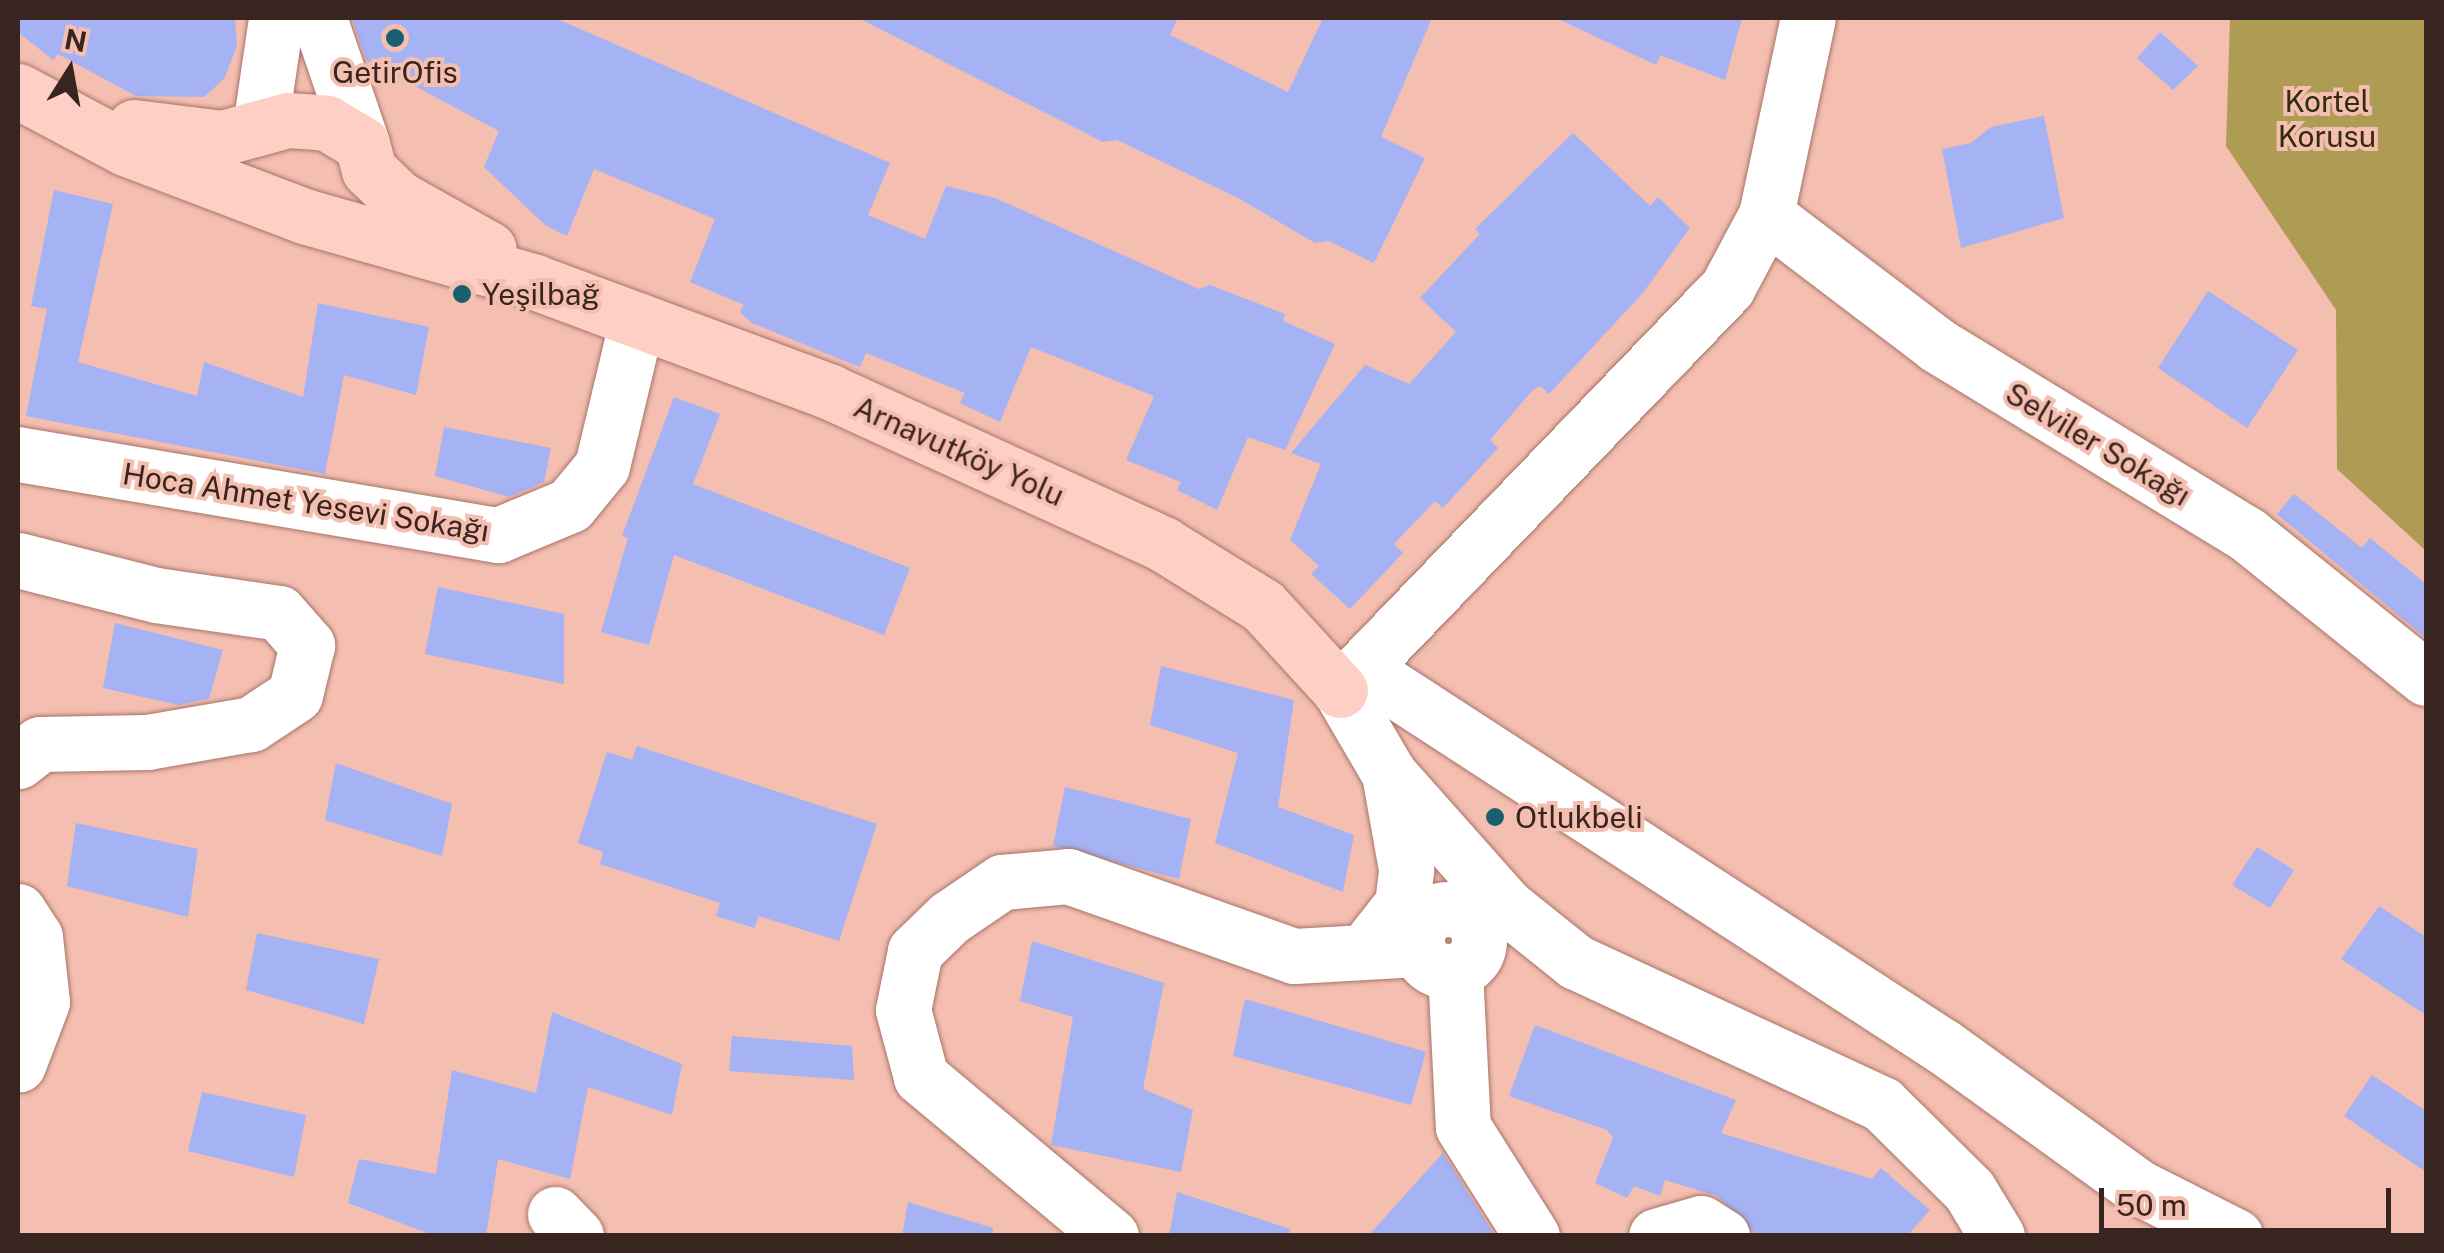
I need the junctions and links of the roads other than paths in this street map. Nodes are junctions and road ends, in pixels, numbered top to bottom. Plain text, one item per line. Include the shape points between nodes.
1 (276, 18) edge
2 (319, 18) edge
3 (1808, 18) edge
4 (38, 101) edge
5 (260, 127) junction
6 (366, 157) junction
7 (265, 201) junction
8 (1766, 215) junction
9 (321, 220) junction
10 (536, 282) junction
11 (636, 320) junction
12 (18, 454) edge
13 (18, 560) edge
14 (2426, 678) edge
15 (1350, 679) junction
16 (18, 761) edge
17 (1389, 774) junction
18 (18, 911) edge
19 (1469, 919) junction
20 (1364, 952) junction
21 (18, 1065) edge
22 (1111, 1236) edge
23 (1532, 1236) edge
24 (1656, 1236) edge
25 (1722, 1236) edge
26 (1997, 1236) edge
27 (2234, 1236) edge

1 - 5 street
2 - 6 street
3 - 8 street
4 - 5 main road via 173,136 222,138
4 - 7 main road via 125,148
5 - 6 main road via 327,123
5 - 7 main road via 253,179
6 - 9 main road via 353,201
6 - 10 main road via 444,229 515,262
7 - 9 main road
8 - 14 street, Selviler Sokağı via 1937,346 2248,535
8 - 15 street via 1727,288
9 - 10 main road
10 - 11 main road, Arnavutköy Yolu
11 - 12 street, Hoca Ahmet Yesevi Sokağı via 602,466 570,505 498,534
11 - 15 main road, Arnavutköy Yolu via 830,392 1163,544 1263,606
13 - 16 street via 156,595 278,613 307,646 295,695 251,724 147,742 40,744
15 - 17 street
15 - 19 street
15 - 27 street via 1944,1046 2138,1186
17 - 19 street
17 - 20 street via 1406,869 1402,904
18 - 21 street via 35,936 42,1002
19 - 20 street
19 - 23 street via 1464,1126
19 - 26 street via 1882,1104 1968,1190
20 - 22 street via 1294,956 1068,876 1002,882 915,952 903,1010 921,1077
24 - 25 street via 1701,1223

